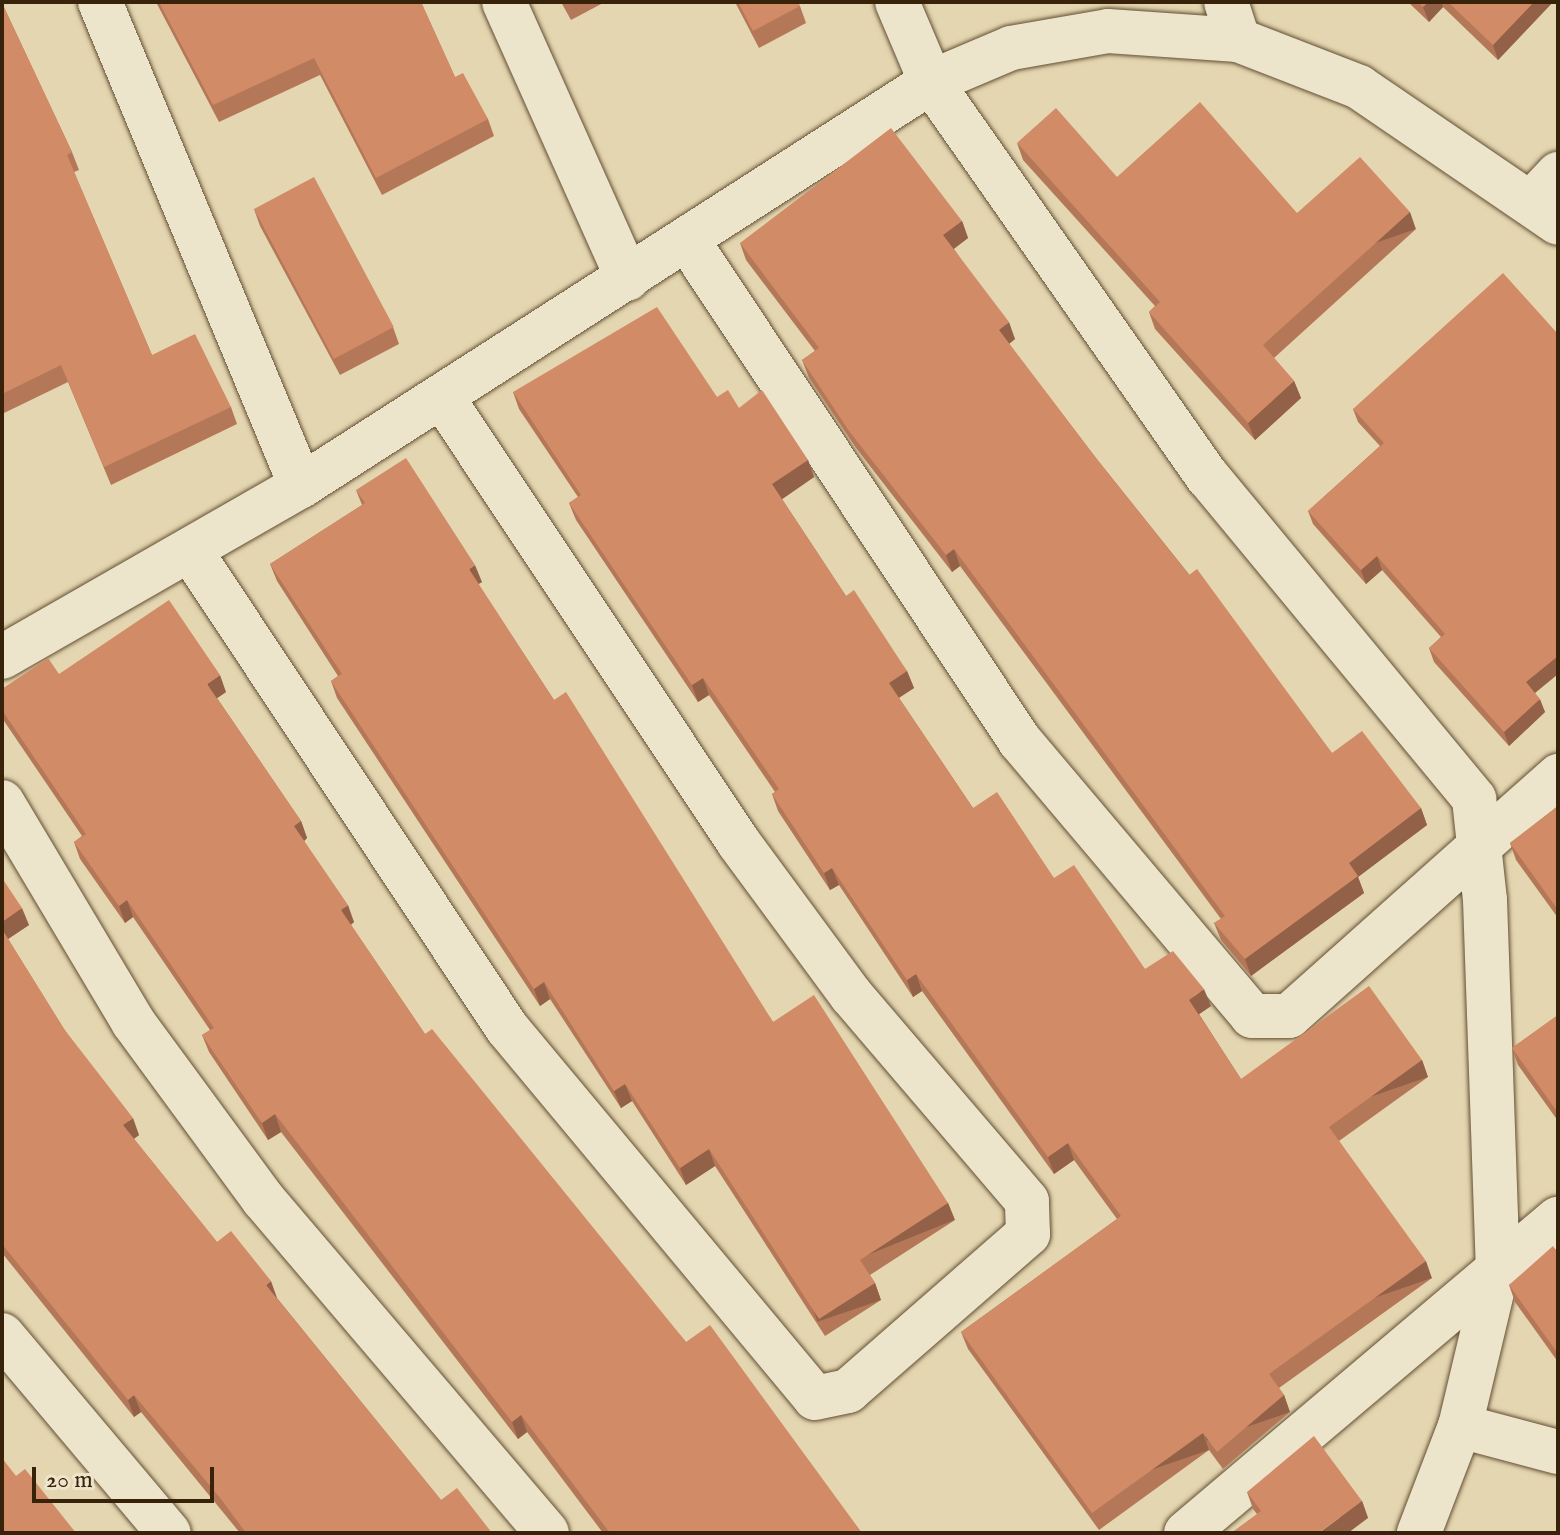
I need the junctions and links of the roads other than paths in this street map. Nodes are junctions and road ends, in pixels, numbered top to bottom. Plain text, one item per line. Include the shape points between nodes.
1 (100, 2) edge
2 (504, 2) edge
3 (897, 2) edge
4 (1232, 21) edge
5 (931, 82) junction
6 (1549, 200) edge
7 (688, 241) junction
8 (628, 279) junction
9 (442, 397) junction
10 (301, 486) junction
11 (192, 553) junction
12 (2, 657) edge
13 (1558, 776) edge
14 (2, 802) edge
15 (1482, 849) junction
16 (1558, 1219) edge
17 (1498, 1267) junction
18 (2, 1335) edge
19 (1460, 1426) junction
20 (1558, 1452) edge
21 (169, 1533) edge
22 (547, 1533) edge
23 (1186, 1533) edge
24 (1419, 1533) edge

1 - 10 street
2 - 8 street
3 - 5 street
4 - 5 street via 1108,31 1011,48
4 - 6 street via 1359,87
5 - 7 street
5 - 15 street via 1208,477 1474,799
7 - 8 street
7 - 15 street via 1020,741 1252,1016 1289,1016
8 - 9 street
9 - 10 street
9 - 11 street via 739,843 851,995 1027,1201 1028,1234 848,1391 815,1398 507,1028
10 - 11 street
11 - 12 street
13 - 15 street
14 - 22 street via 133,1022 245,1174
15 - 17 street
16 - 17 street
17 - 19 street
17 - 23 street
18 - 21 street
19 - 20 street
19 - 24 street

